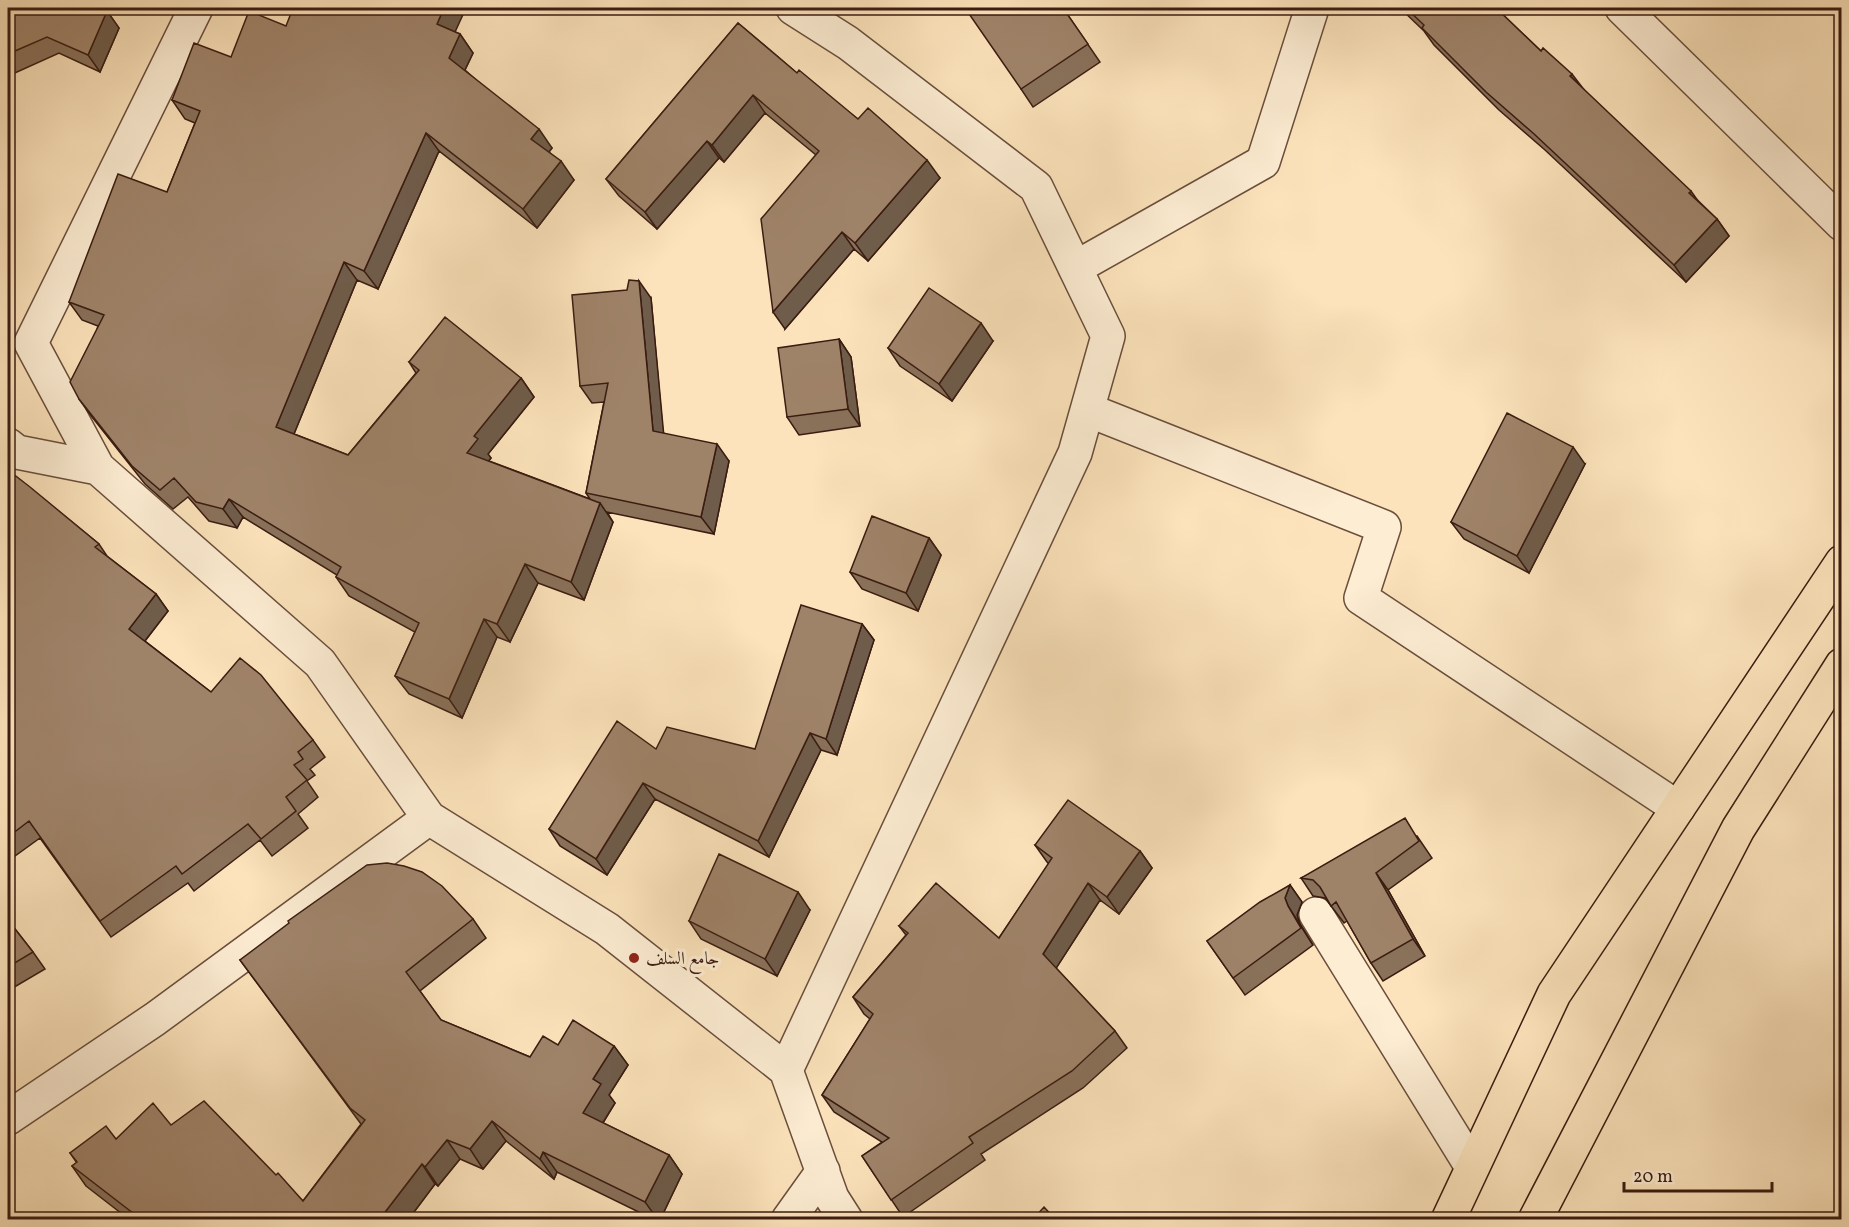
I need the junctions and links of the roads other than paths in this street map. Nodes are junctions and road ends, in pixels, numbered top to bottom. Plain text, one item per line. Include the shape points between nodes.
1 (196, 8) edge
2 (793, 8) edge
3 (1312, 8) edge
4 (1622, 8) edge
5 (1842, 224) edge
6 (1075, 268) junction
7 (1088, 410) junction
8 (8, 445) edge
9 (98, 468) junction
10 (1842, 562) edge
11 (1842, 665) edge
12 (1678, 808) junction
13 (429, 818) junction
14 (1316, 914) dead end
15 (786, 1070) junction
16 (8, 1118) edge
17 (1472, 1167) junction
18 (823, 1172) junction
19 (788, 1220) edge
20 (846, 1220) edge
21 (1448, 1220) edge
22 (1535, 1220) edge

1 - 9 street via 31,343
2 - 6 street via 848,42 1036,187
3 - 6 street via 1263,162
4 - 5 street
6 - 7 street via 1108,336
7 - 12 street via 1384,527 1362,598
7 - 15 street via 1075,453
8 - 9 street via 17,452
9 - 13 street via 320,663
10 - 12 main road
11 - 22 main road via 1738,829
12 - 17 main road via 1554,994
13 - 15 street via 607,929
13 - 16 street via 156,1018
14 - 17 street
15 - 18 street
17 - 21 main road
18 - 19 street
18 - 20 street via 832,1198

